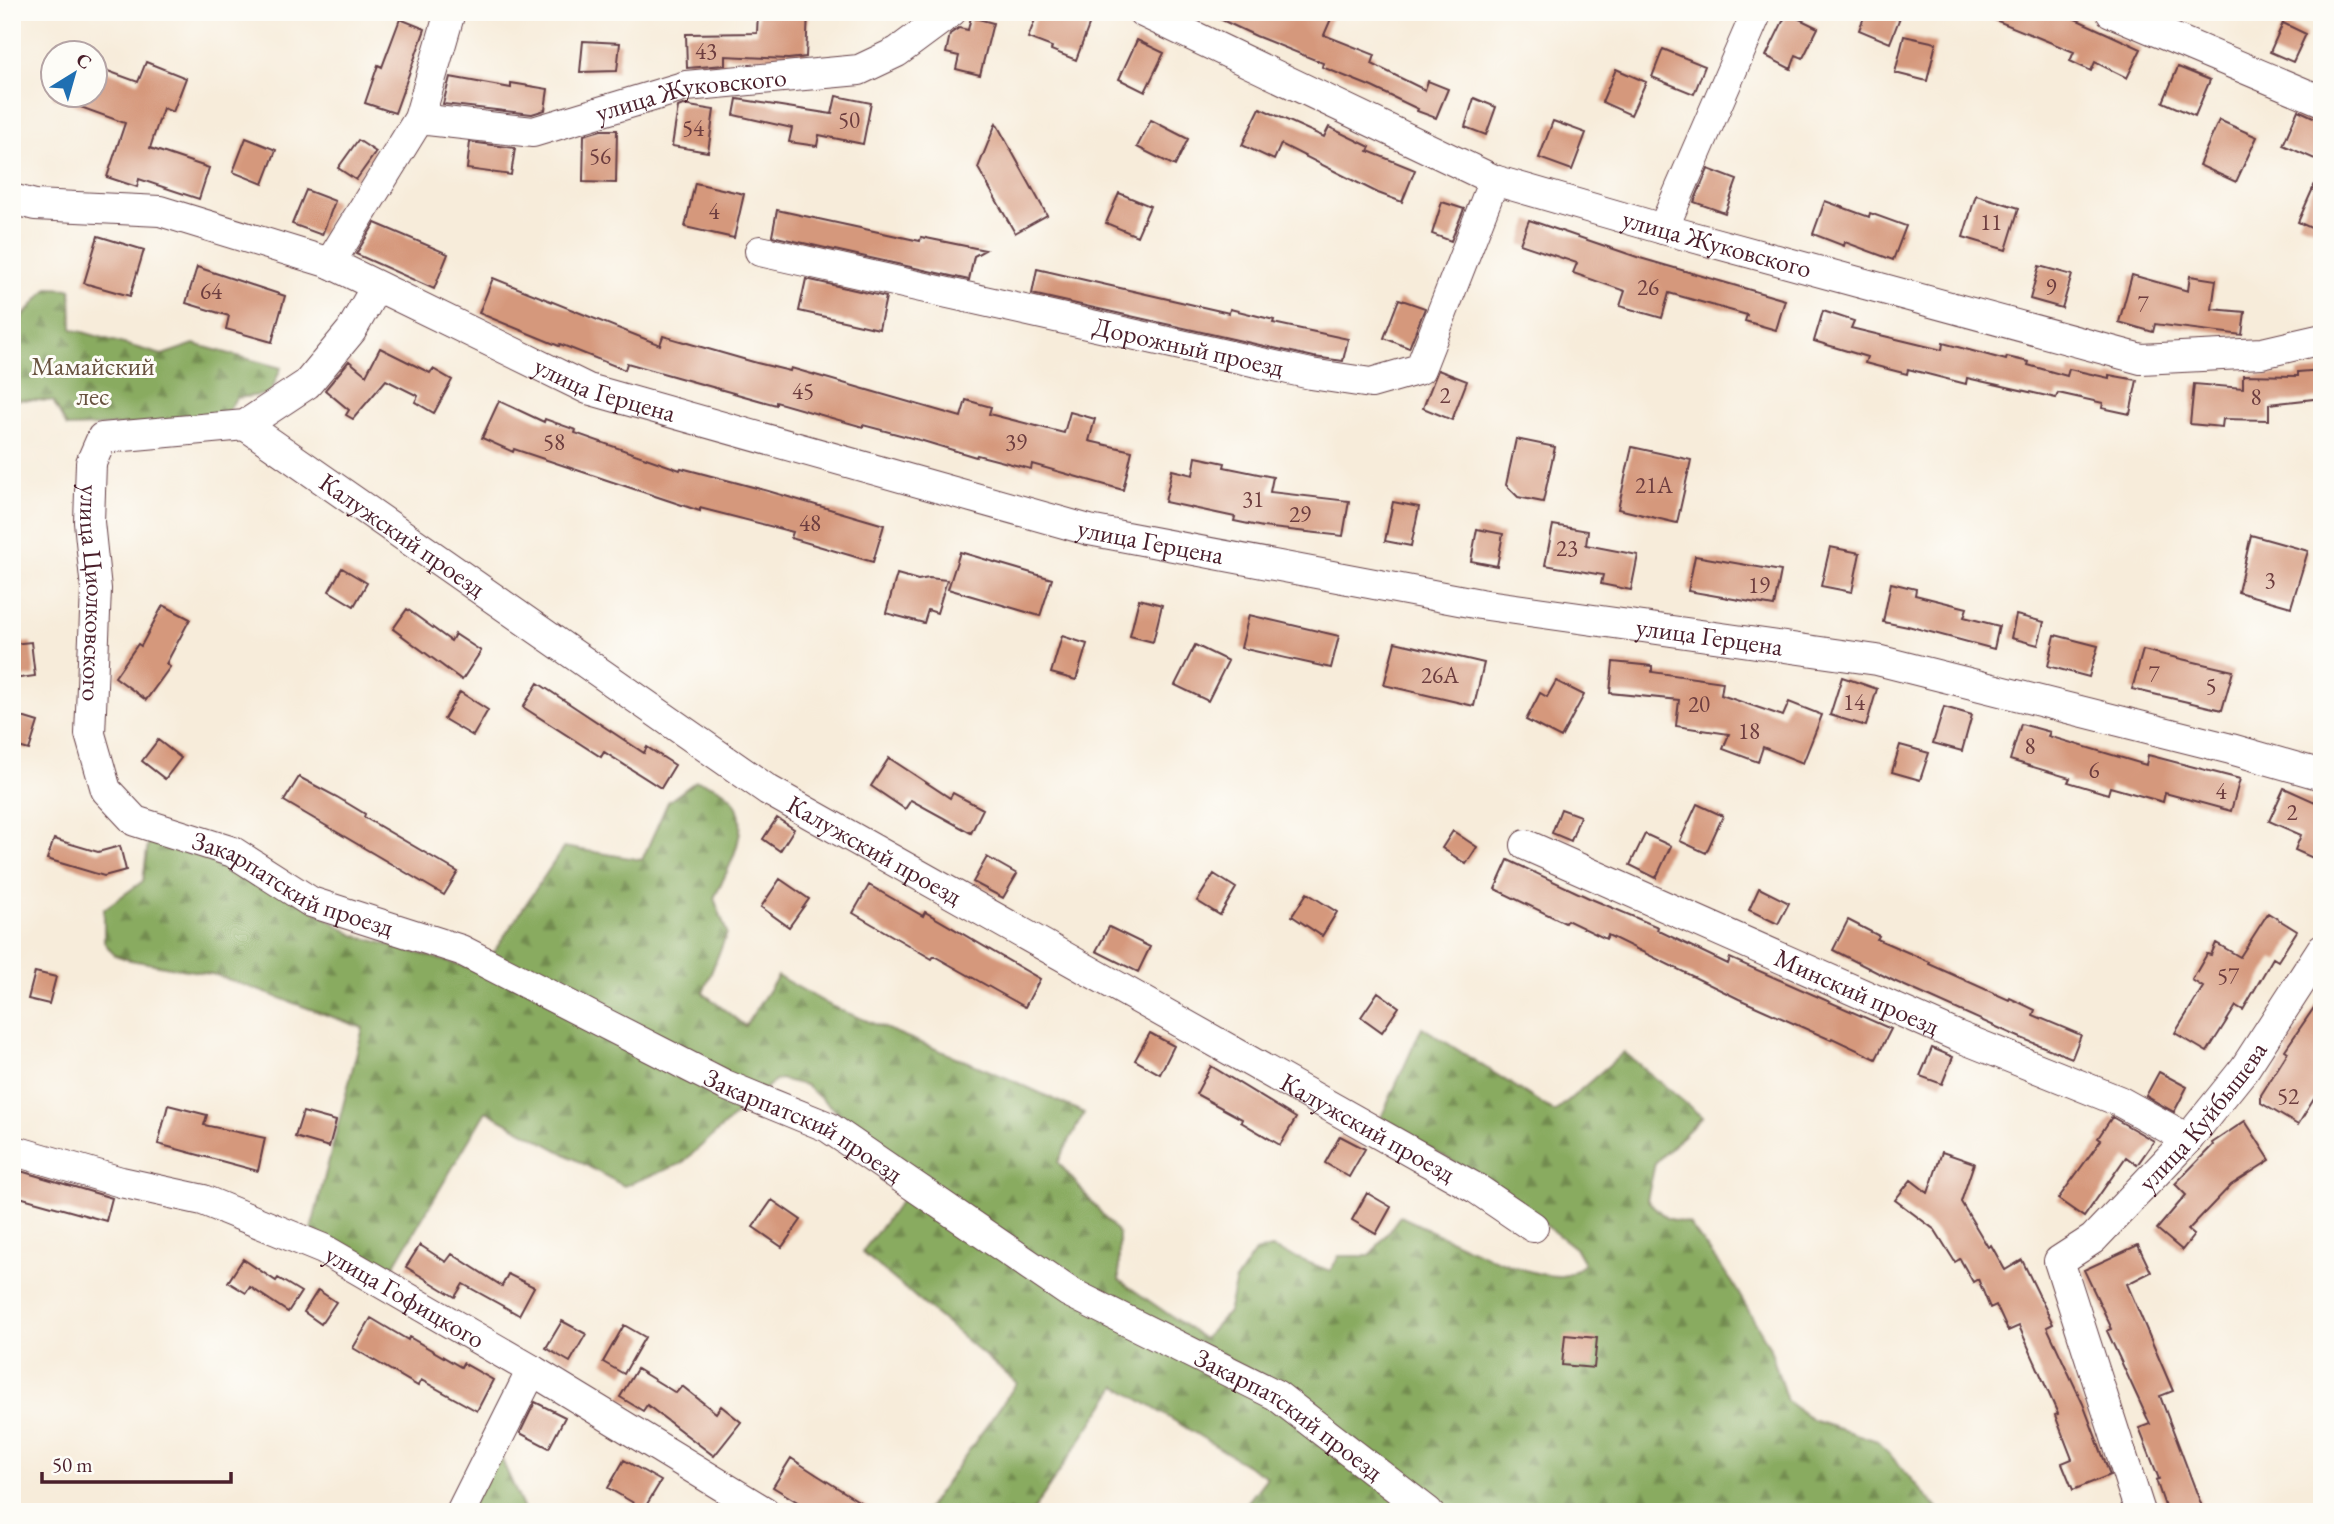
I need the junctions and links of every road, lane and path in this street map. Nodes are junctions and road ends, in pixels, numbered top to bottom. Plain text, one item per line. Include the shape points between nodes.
1 (450, 12) edge
2 (951, 12) edge
3 (1143, 12) edge
4 (1757, 12) edge
5 (2111, 12) edge
6 (2322, 101) edge
7 (419, 119) junction
8 (1494, 180) junction
9 (12, 199) edge
10 (1663, 229) junction
11 (760, 251) dead end
12 (330, 263) junction
13 (376, 287) junction
14 (2322, 339) edge
15 (245, 425) junction
16 (2322, 775) edge
17 (135, 821) joint
18 (1526, 845) dead end
19 (2322, 949) edge
20 (2188, 1139) junction
21 (12, 1150) edge
22 (1533, 1227) dead end
23 (532, 1370) junction
24 (461, 1512) edge
25 (765, 1512) edge
26 (1428, 1512) edge
27 (2140, 1512) edge

1 - 7 street
2 - 7 street, улица Жуковского via 897,52 859,70 686,86 533,132
3 - 8 street, улица Жуковского
4 - 10 street
5 - 6 street
7 - 12 street
8 - 10 street, улица Жуковского
8 - 11 street, Дорожный проезд via 1420,369 1371,383 1311,374
9 - 12 street, улица Герцена via 35,205 160,211
10 - 14 street, улица Жуковского via 2141,359 2262,353
12 - 13 street, улица Герцена
13 - 15 street, улица Циолковского via 351,331 307,384
13 - 16 street, улица Герцена via 588,389 1089,530 1480,604 1877,660
15 - 17 street, улица Циолковского via 102,438 91,463 89,522 96,589 90,734 106,790
15 - 22 street, Калужский проезд via 768,790 1465,1182
17 - 26 street, Закарпатский проезд via 233,852 311,902 461,950 725,1085 828,1127 1069,1292 1276,1395
18 - 20 street, Минский проезд via 1957,1036 2119,1101
19 - 20 street, улица Куйбышева via 2245,1068
20 - 27 street, улица Куйбышева via 2093,1240 2059,1261
21 - 23 street, улица Гофицкого via 203,1200 323,1249
23 - 24 street
23 - 25 street, улица Гофицкого

